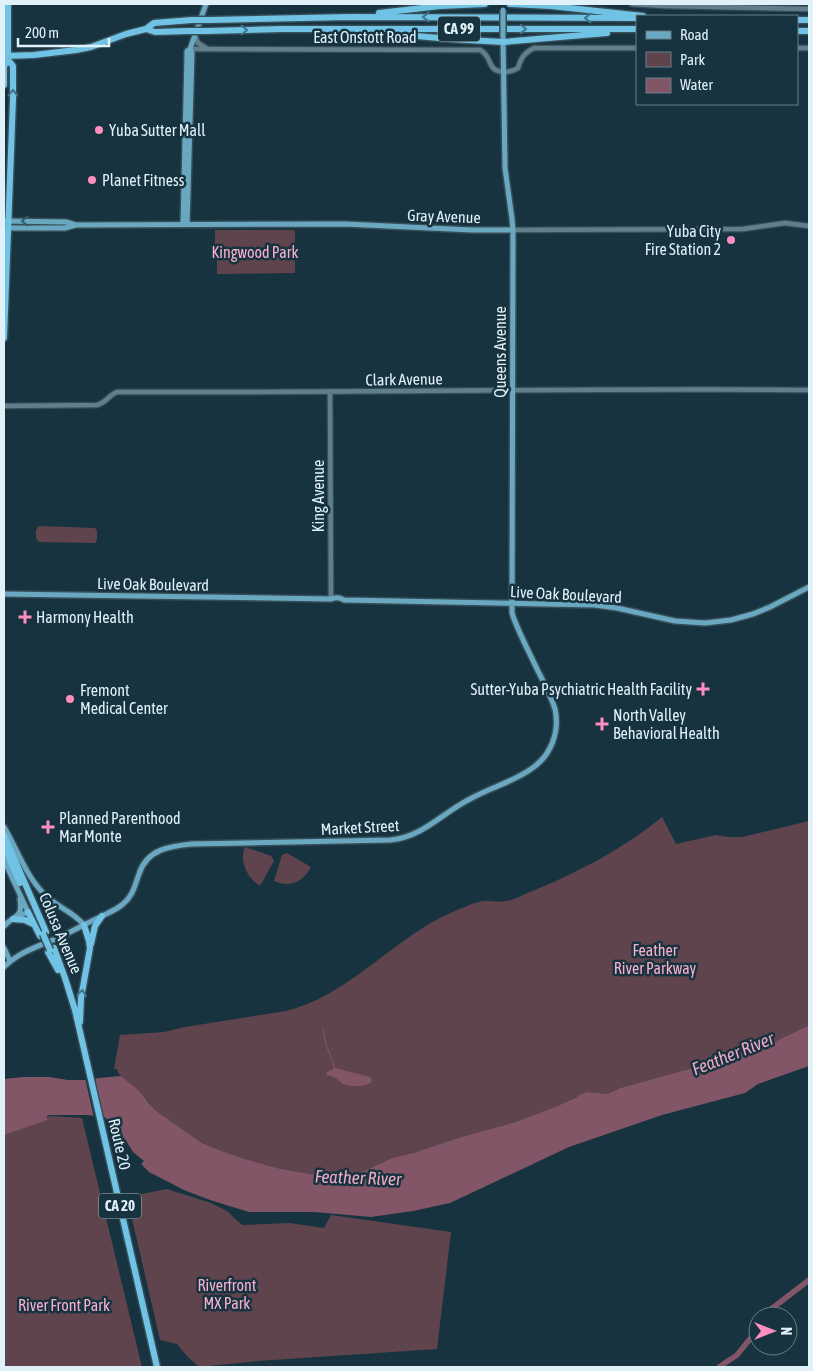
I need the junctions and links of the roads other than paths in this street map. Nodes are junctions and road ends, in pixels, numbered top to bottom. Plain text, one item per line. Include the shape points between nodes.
1 (8, 4) edge
2 (206, 4) edge
3 (485, 4) edge
4 (502, 4) edge
5 (510, 4) edge
6 (632, 4) edge
7 (809, 8) edge
8 (636, 15) edge
9 (350, 16) junction
10 (636, 18) edge
11 (146, 29) junction
12 (342, 30) junction
13 (636, 30) edge
14 (636, 30) edge
15 (195, 36) junction
16 (503, 39) junction
17 (636, 48) edge
18 (190, 49) junction
19 (210, 49) junction
20 (7, 57) edge
21 (504, 72) junction
22 (4, 85) edge
23 (6, 225) edge
24 (185, 225) junction
25 (809, 226) edge
26 (512, 230) junction
27 (4, 338) edge
28 (809, 390) edge
29 (512, 391) junction
30 (330, 392) junction
31 (4, 406) edge
32 (809, 587) edge
33 (4, 594) edge
34 (331, 599) junction
35 (512, 603) junction
36 (548, 692) joint
37 (4, 827) edge
38 (4, 835) edge
39 (4, 847) edge
40 (4, 860) edge
41 (19, 894) junction
42 (28, 912) junction
43 (102, 916) junction
44 (13, 919) junction
45 (34, 925) junction
46 (84, 925) junction
47 (4, 926) edge
48 (43, 934) junction
49 (4, 948) edge
50 (90, 948) junction
51 (50, 950) junction
52 (10, 961) junction
53 (4, 967) edge
54 (81, 1043) junction
55 (153, 1367) edge
56 (157, 1367) edge

1 - 20 highway
2 - 15 main road
3 - 9 highway
4 - 16 main road, Queens Avenue, bridge
5 - 8 highway
6 - 7 street
10 -> 9 highway, CA 99
9 - 11 highway, CA 99, bridge via 154,22
11 -> 12 highway, CA 99, bridge via 152,32
11 - 20 highway, CA 99 via 84,49
12 -> 14 highway, CA 99
12 - 16 highway via 450,39
13 - 16 highway
15 - 18 main road
15 - 19 street via 201,46
16 - 21 main road, Queens Avenue
17 - 21 street via 534,48 522,56 518,68
18 - 19 street, East Onstott Road
18 - 24 main road via 186,64
19 - 21 street, East Onstott Road via 480,50 488,55 494,69
20 - 22 highway
23 -> 20 highway via 13,66
21 - 26 main road, Queens Avenue via 505,168
23 - 24 main road, Gray Avenue via 65,228 76,225
23 - 27 highway
24 - 26 main road, Gray Avenue via 345,224
25 - 26 street, Gray Avenue via 785,223 743,229
26 - 29 main road, Queens Avenue
28 - 29 street, Clark Avenue
29 - 30 street, Clark Avenue
29 - 35 main road, Queens Avenue
30 - 31 street, Clark Avenue via 117,392 96,405
30 - 34 street, King Avenue
32 - 35 main road, Live Oak Boulevard via 763,610 711,622 675,621 604,606
33 - 34 main road, Live Oak Boulevard
34 - 35 main road, Live Oak Boulevard via 335,602
35 - 36 main road, Queens Avenue via 514,619
36 - 43 main road, Market Street via 555,710 556,728 542,759 524,773 468,799 415,834 392,840 175,846 150,858 139,872 130,896
37 - 46 main road via 42,893
38 - 48 highway, Colusa Avenue / CA 20
39 - 48 highway, Colusa Avenue / CA 20
40 - 41 main road, Colusa Avenue
41 - 42 main road, Colusa Avenue
41 - 44 main road via 21,910
42 - 44 main road
42 - 45 highway
43 - 46 main road
43 - 50 highway via 95,926
44 - 45 highway
44 - 47 main road
45 - 48 highway
46 - 50 highway
46 - 52 main road
48 - 51 highway, Colusa Avenue / CA 20, bridge
49 - 52 main road
54 -> 50 highway via 81,1005
51 - 54 highway, Colusa Avenue / CA 20
51 - 54 highway, Colusa Avenue / CA 20 via 68,987
52 - 53 main road
54 - 55 highway, Route 20 / CA 20
54 - 56 highway, Route 20 / CA 20

